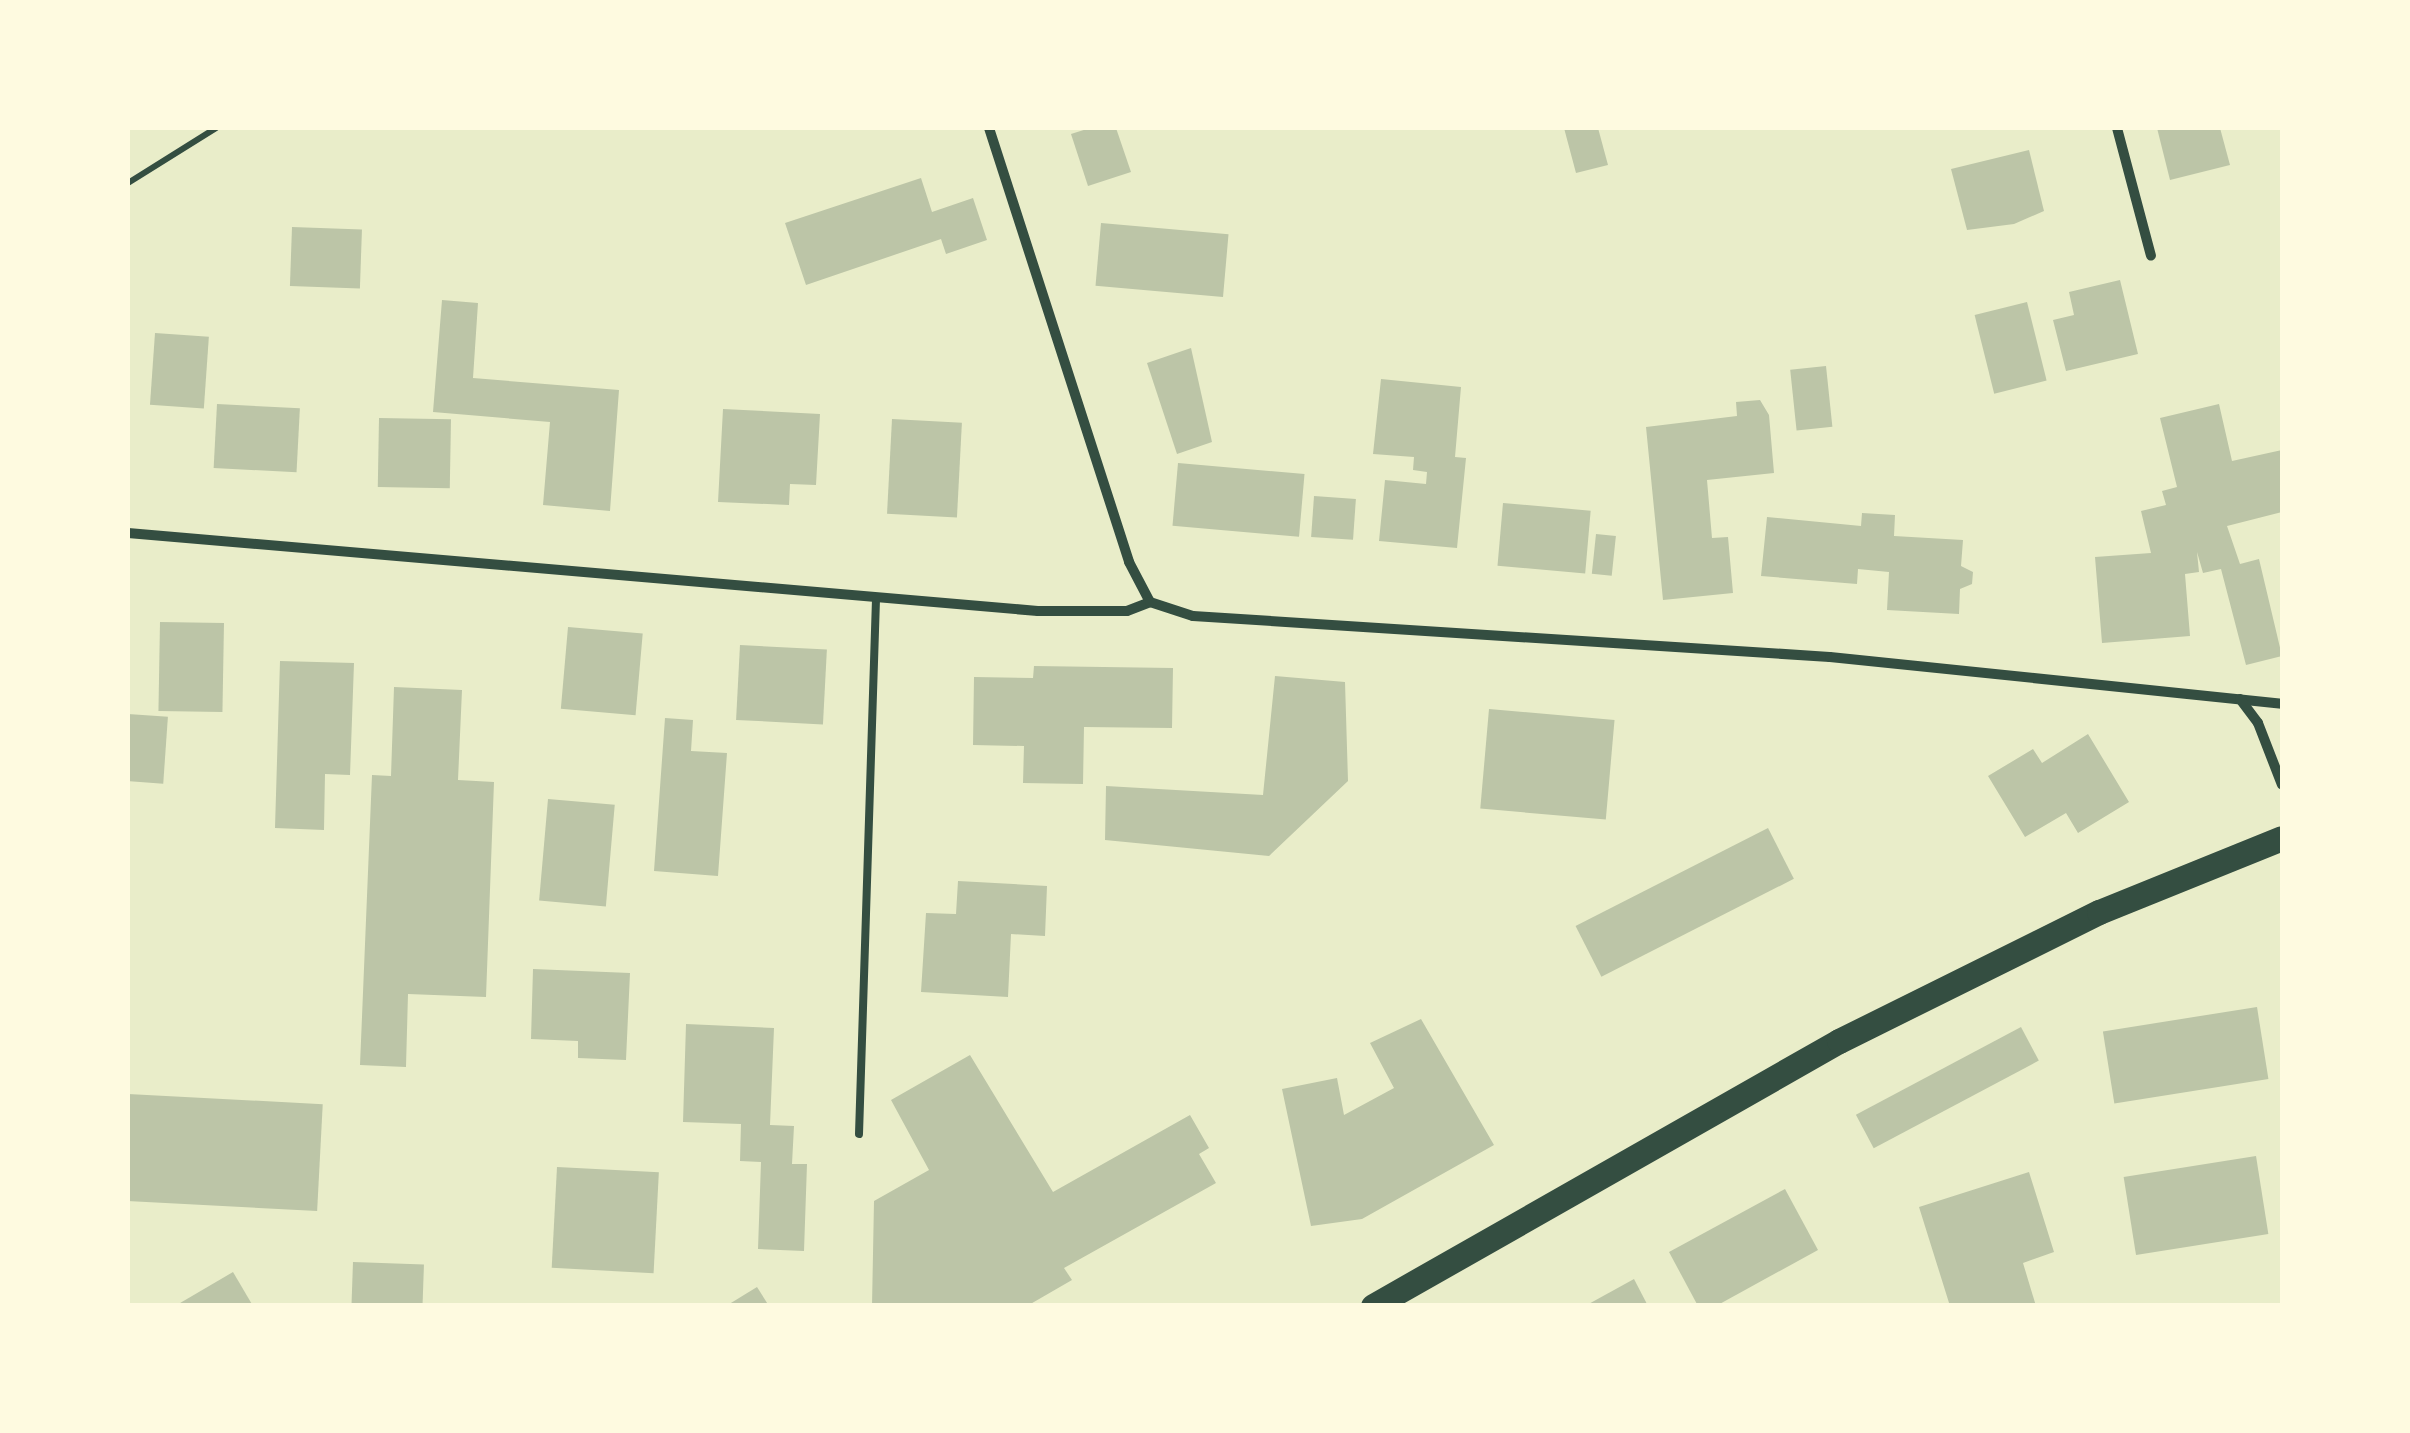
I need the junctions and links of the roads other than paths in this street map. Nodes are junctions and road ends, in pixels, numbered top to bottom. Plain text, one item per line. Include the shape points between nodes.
1 (989, 128) edge
2 (2117, 128) edge
3 (2151, 256) dead end
4 (128, 533) edge
5 (876, 600) junction
6 (1150, 602) junction
7 (2240, 699) junction
8 (2282, 704) edge
9 (2282, 785) edge
10 (2282, 838) edge
11 (859, 1134) dead end
12 (1373, 1306) edge

1 - 6 street via 1130,562
2 - 3 street
4 - 5 street
5 - 6 street via 1091,614
5 - 11 lane
6 - 7 street via 1193,616 1830,656
7 - 8 street
7 - 9 street via 2258,722
10 - 12 main road via 2099,912 1838,1041

